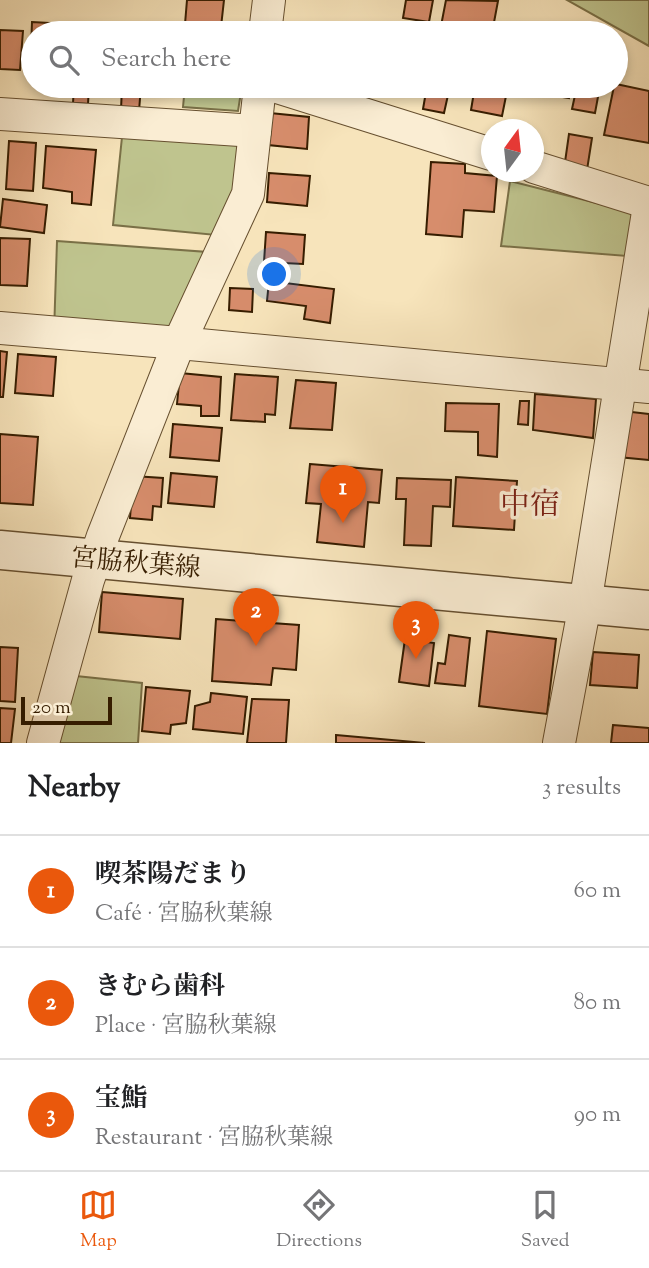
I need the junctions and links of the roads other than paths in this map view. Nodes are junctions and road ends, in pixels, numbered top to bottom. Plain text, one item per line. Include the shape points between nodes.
1 (269, 0) edge
2 (266, 21) edge
3 (259, 98) edge
4 (313, 98) edge
5 (0, 114) edge
6 (255, 131) junction
7 (481, 150) edge
8 (544, 170) edge
9 (649, 204) edge
10 (0, 328) edge
11 (179, 343) junction
12 (635, 386) edge
13 (0, 550) edge
14 (95, 558) junction
15 (585, 604) junction
16 (649, 610) edge
17 (43, 743) edge
18 (559, 743) edge

1 - 2 street
3 - 6 street
4 - 7 street
5 - 6 street
6 - 11 street via 248,194
8 - 9 street
9 - 12 street
10 - 11 street
11 - 12 street
11 - 14 street
12 - 15 street
13 - 14 street, 宮脇秋葉線
14 - 15 street, 宮脇秋葉線
14 - 17 street
15 - 16 street, 宮脇秋葉線
15 - 18 street

